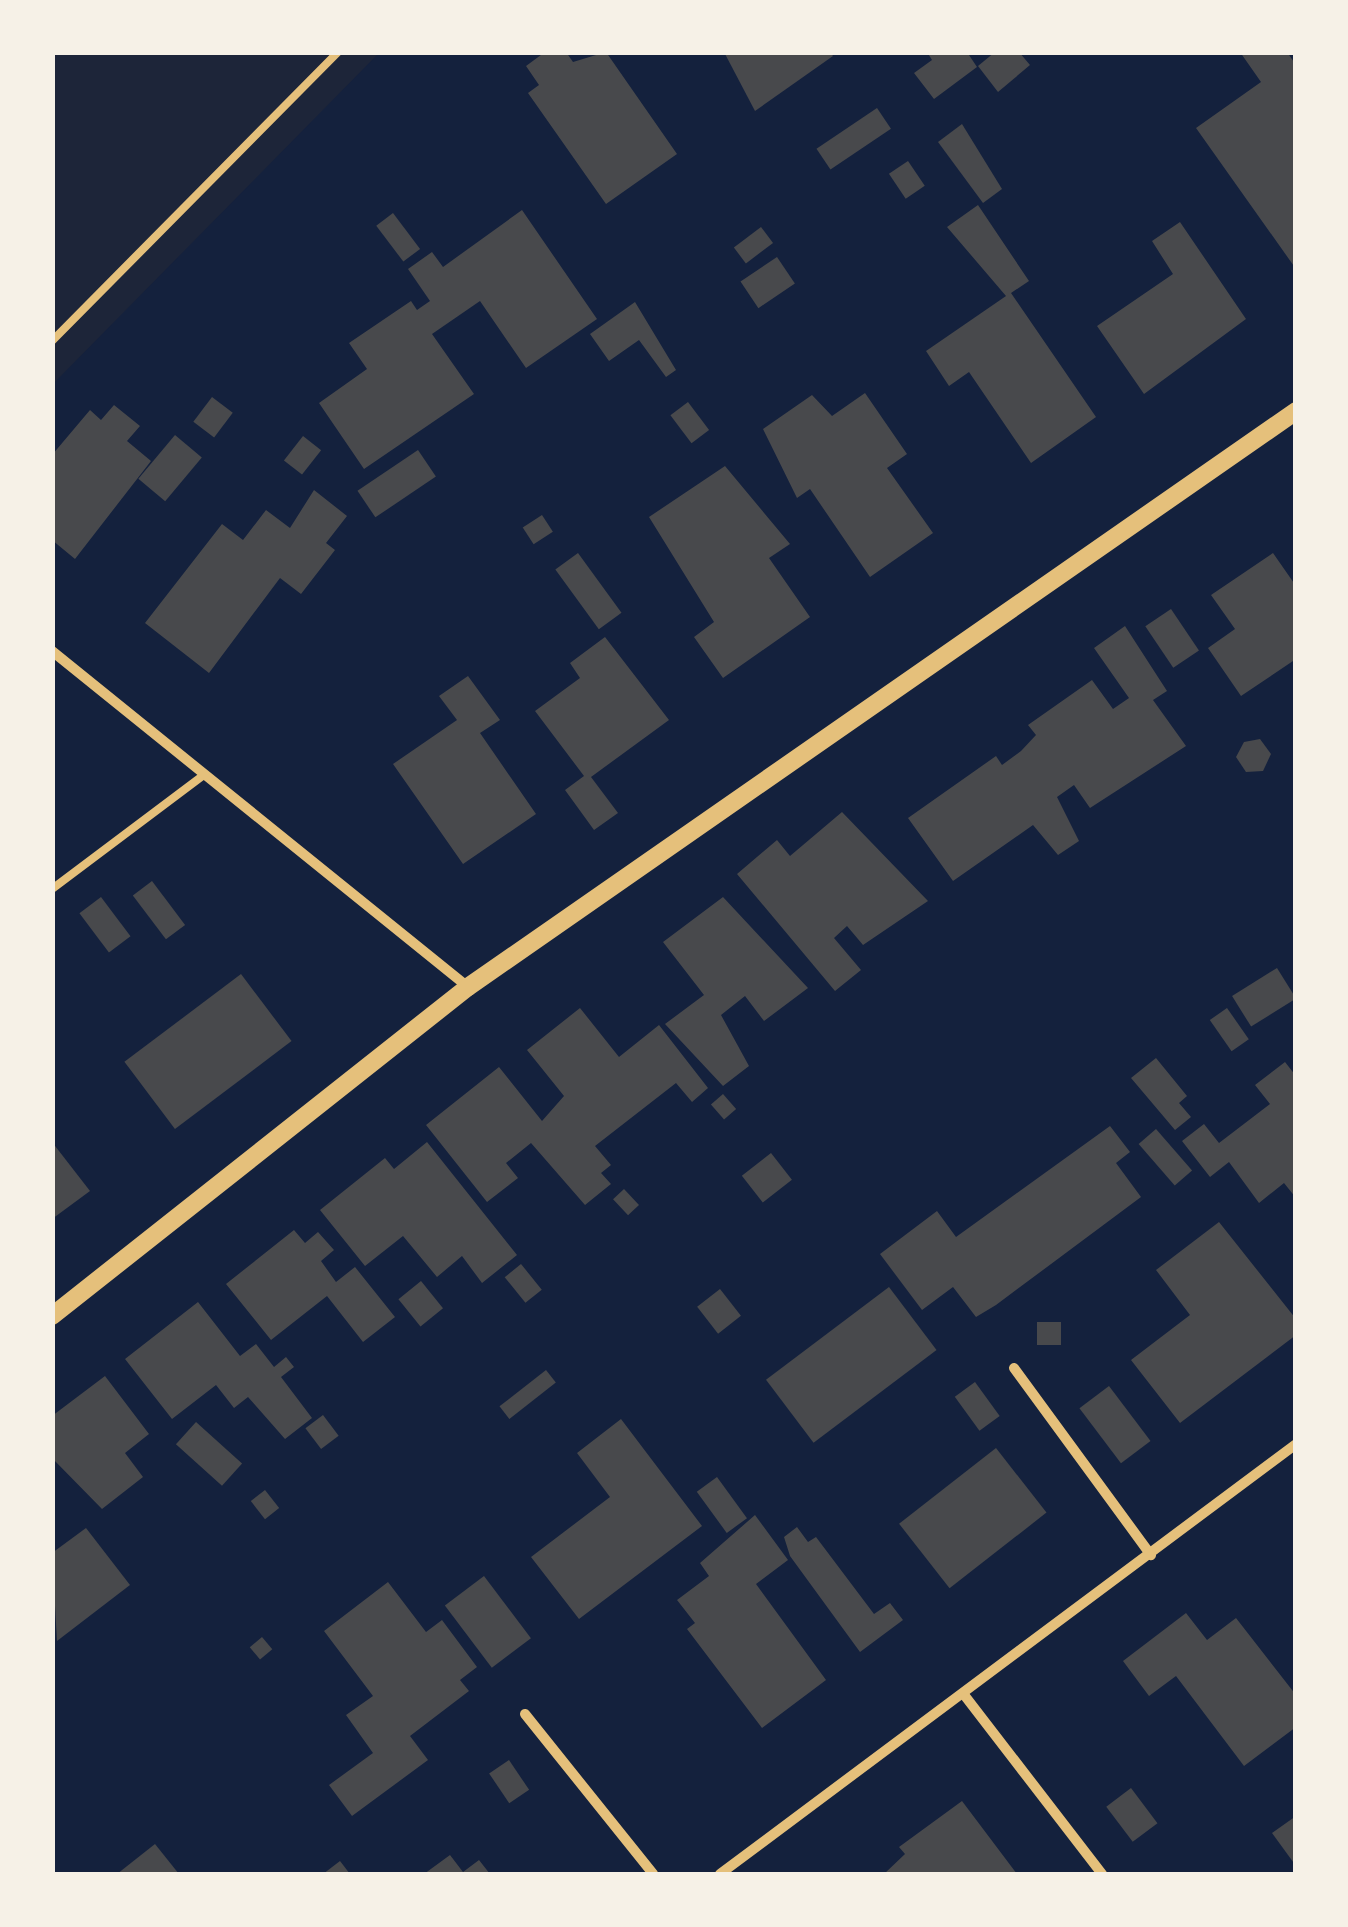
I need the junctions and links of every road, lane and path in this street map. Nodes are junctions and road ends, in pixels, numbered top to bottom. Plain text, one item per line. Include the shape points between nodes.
1 (338, 52) edge
2 (52, 341) edge
3 (1296, 411) edge
4 (52, 651) edge
5 (204, 774) junction
6 (52, 889) edge
7 (468, 987) junction
8 (52, 1316) edge
9 (1014, 1368) dead end
10 (1296, 1444) edge
11 (1151, 1555) junction
12 (965, 1696) junction
13 (524, 1714) dead end
14 (653, 1874) edge
15 (720, 1874) edge
16 (1102, 1874) edge

1 - 2 lane
3 - 7 street
4 - 5 street
5 - 6 lane
5 - 7 street
7 - 8 street
9 - 11 street
10 - 11 street
11 - 12 street
12 - 15 street
12 - 16 street
13 - 14 street

